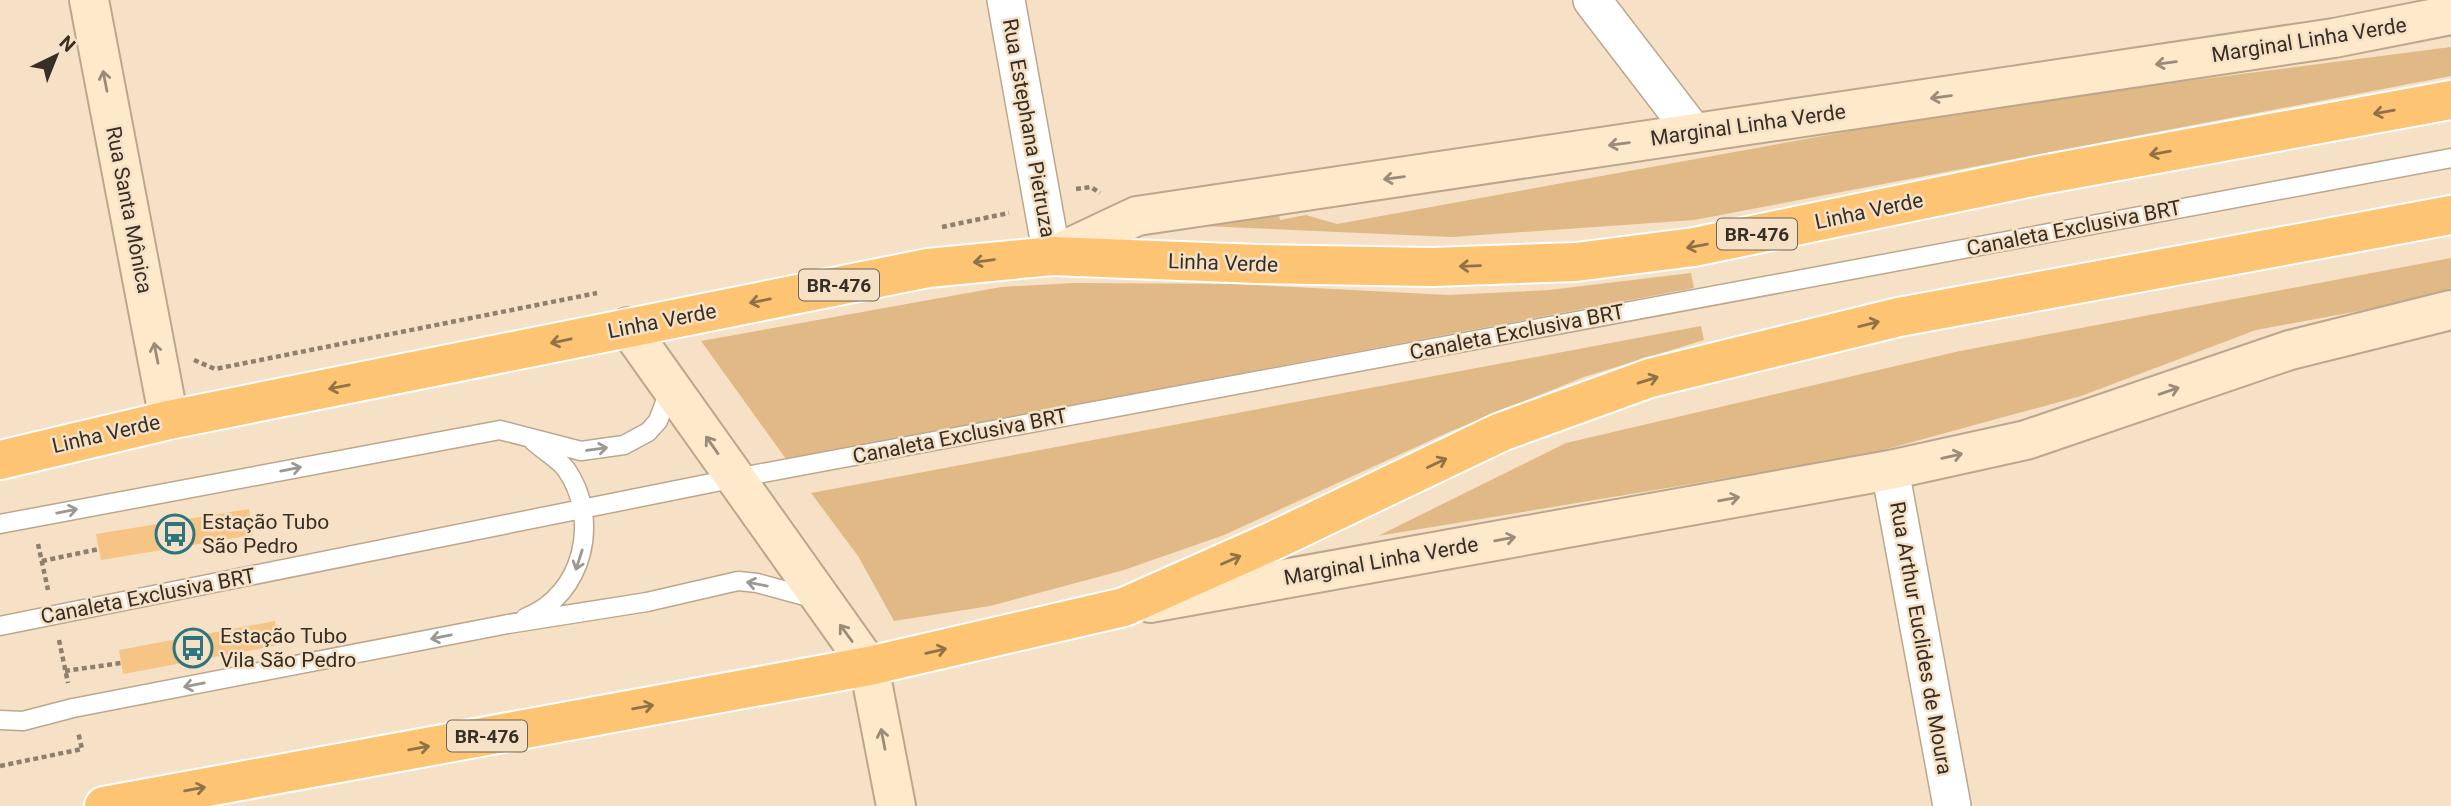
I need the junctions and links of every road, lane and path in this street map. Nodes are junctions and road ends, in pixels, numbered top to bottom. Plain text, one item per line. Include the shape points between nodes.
1 (89, 0) edge
2 (1006, 0) edge
3 (1592, 0) edge
4 (2451, 15) edge
5 (2451, 100) edge
6 (1694, 133) junction
7 (2451, 158) edge
8 (2451, 215) edge
9 (1052, 256) junction
10 (584, 295) dead end
11 (2451, 310) edge
12 (628, 327) junction
13 (193, 359) dead end
14 (671, 386) junction
15 (169, 420) junction
16 (530, 439) junction
17 (0, 460) edge
18 (1890, 470) junction
19 (736, 478) junction
20 (584, 510) junction
21 (0, 523) edge
22 (99, 549) dead end
23 (42, 561) dead end
24 (823, 601) junction
25 (1124, 607) junction
26 (508, 624) junction
27 (0, 626) edge
28 (121, 663) dead end
29 (869, 666) junction
30 (65, 671) dead end
31 (0, 720) edge
32 (104, 806) edge
33 (896, 806) edge
34 (1952, 806) edge

15 -> 1 main road, Rua Santa Mônica
2 - 9 street, Rua Estephana Pietruza
3 - 6 street
4 -> 6 main road, Marginal Linha Verde via 2334,38
5 -> 9 highway, Linha Verde / BR-476 via 2042,175 1694,247 1576,262 1432,267
6 -> 9 main road, Marginal Linha Verde via 1137,216
7 - 19 lane, Canaleta Exclusiva BRT
25 -> 8 highway, BR-476 via 1502,432 1650,379 1899,317
9 -> 12 highway, Linha Verde / BR-476 via 928,268
10 - 13 path via 215,369
18 -> 11 main road, Marginal Linha Verde via 2026,440 2290,350
12 - 14 main road
12 -> 15 highway, Linha Verde / BR-476
16 -> 14 lane via 581,451 624,445 648,432 657,421
19 -> 14 main road
15 - 17 highway, Linha Verde / BR-476
16 - 20 lane via 565,468
21 -> 16 lane via 500,430
25 -> 18 main road, Marginal Linha Verde
18 - 34 street, Rua Arthur Euclides de Moura
19 - 20 lane, Canaleta Exclusiva BRT
19 - 24 main road
20 -> 26 lane via 582,550 560,594 537,613
20 - 27 lane, Canaleta Exclusiva BRT
22 - 23 path
24 -> 26 lane via 738,581 647,602
29 -> 24 main road
29 -> 25 highway, BR-476
26 -> 31 lane via 23,721
28 - 30 path
32 -> 29 highway, BR-476
33 -> 29 main road

